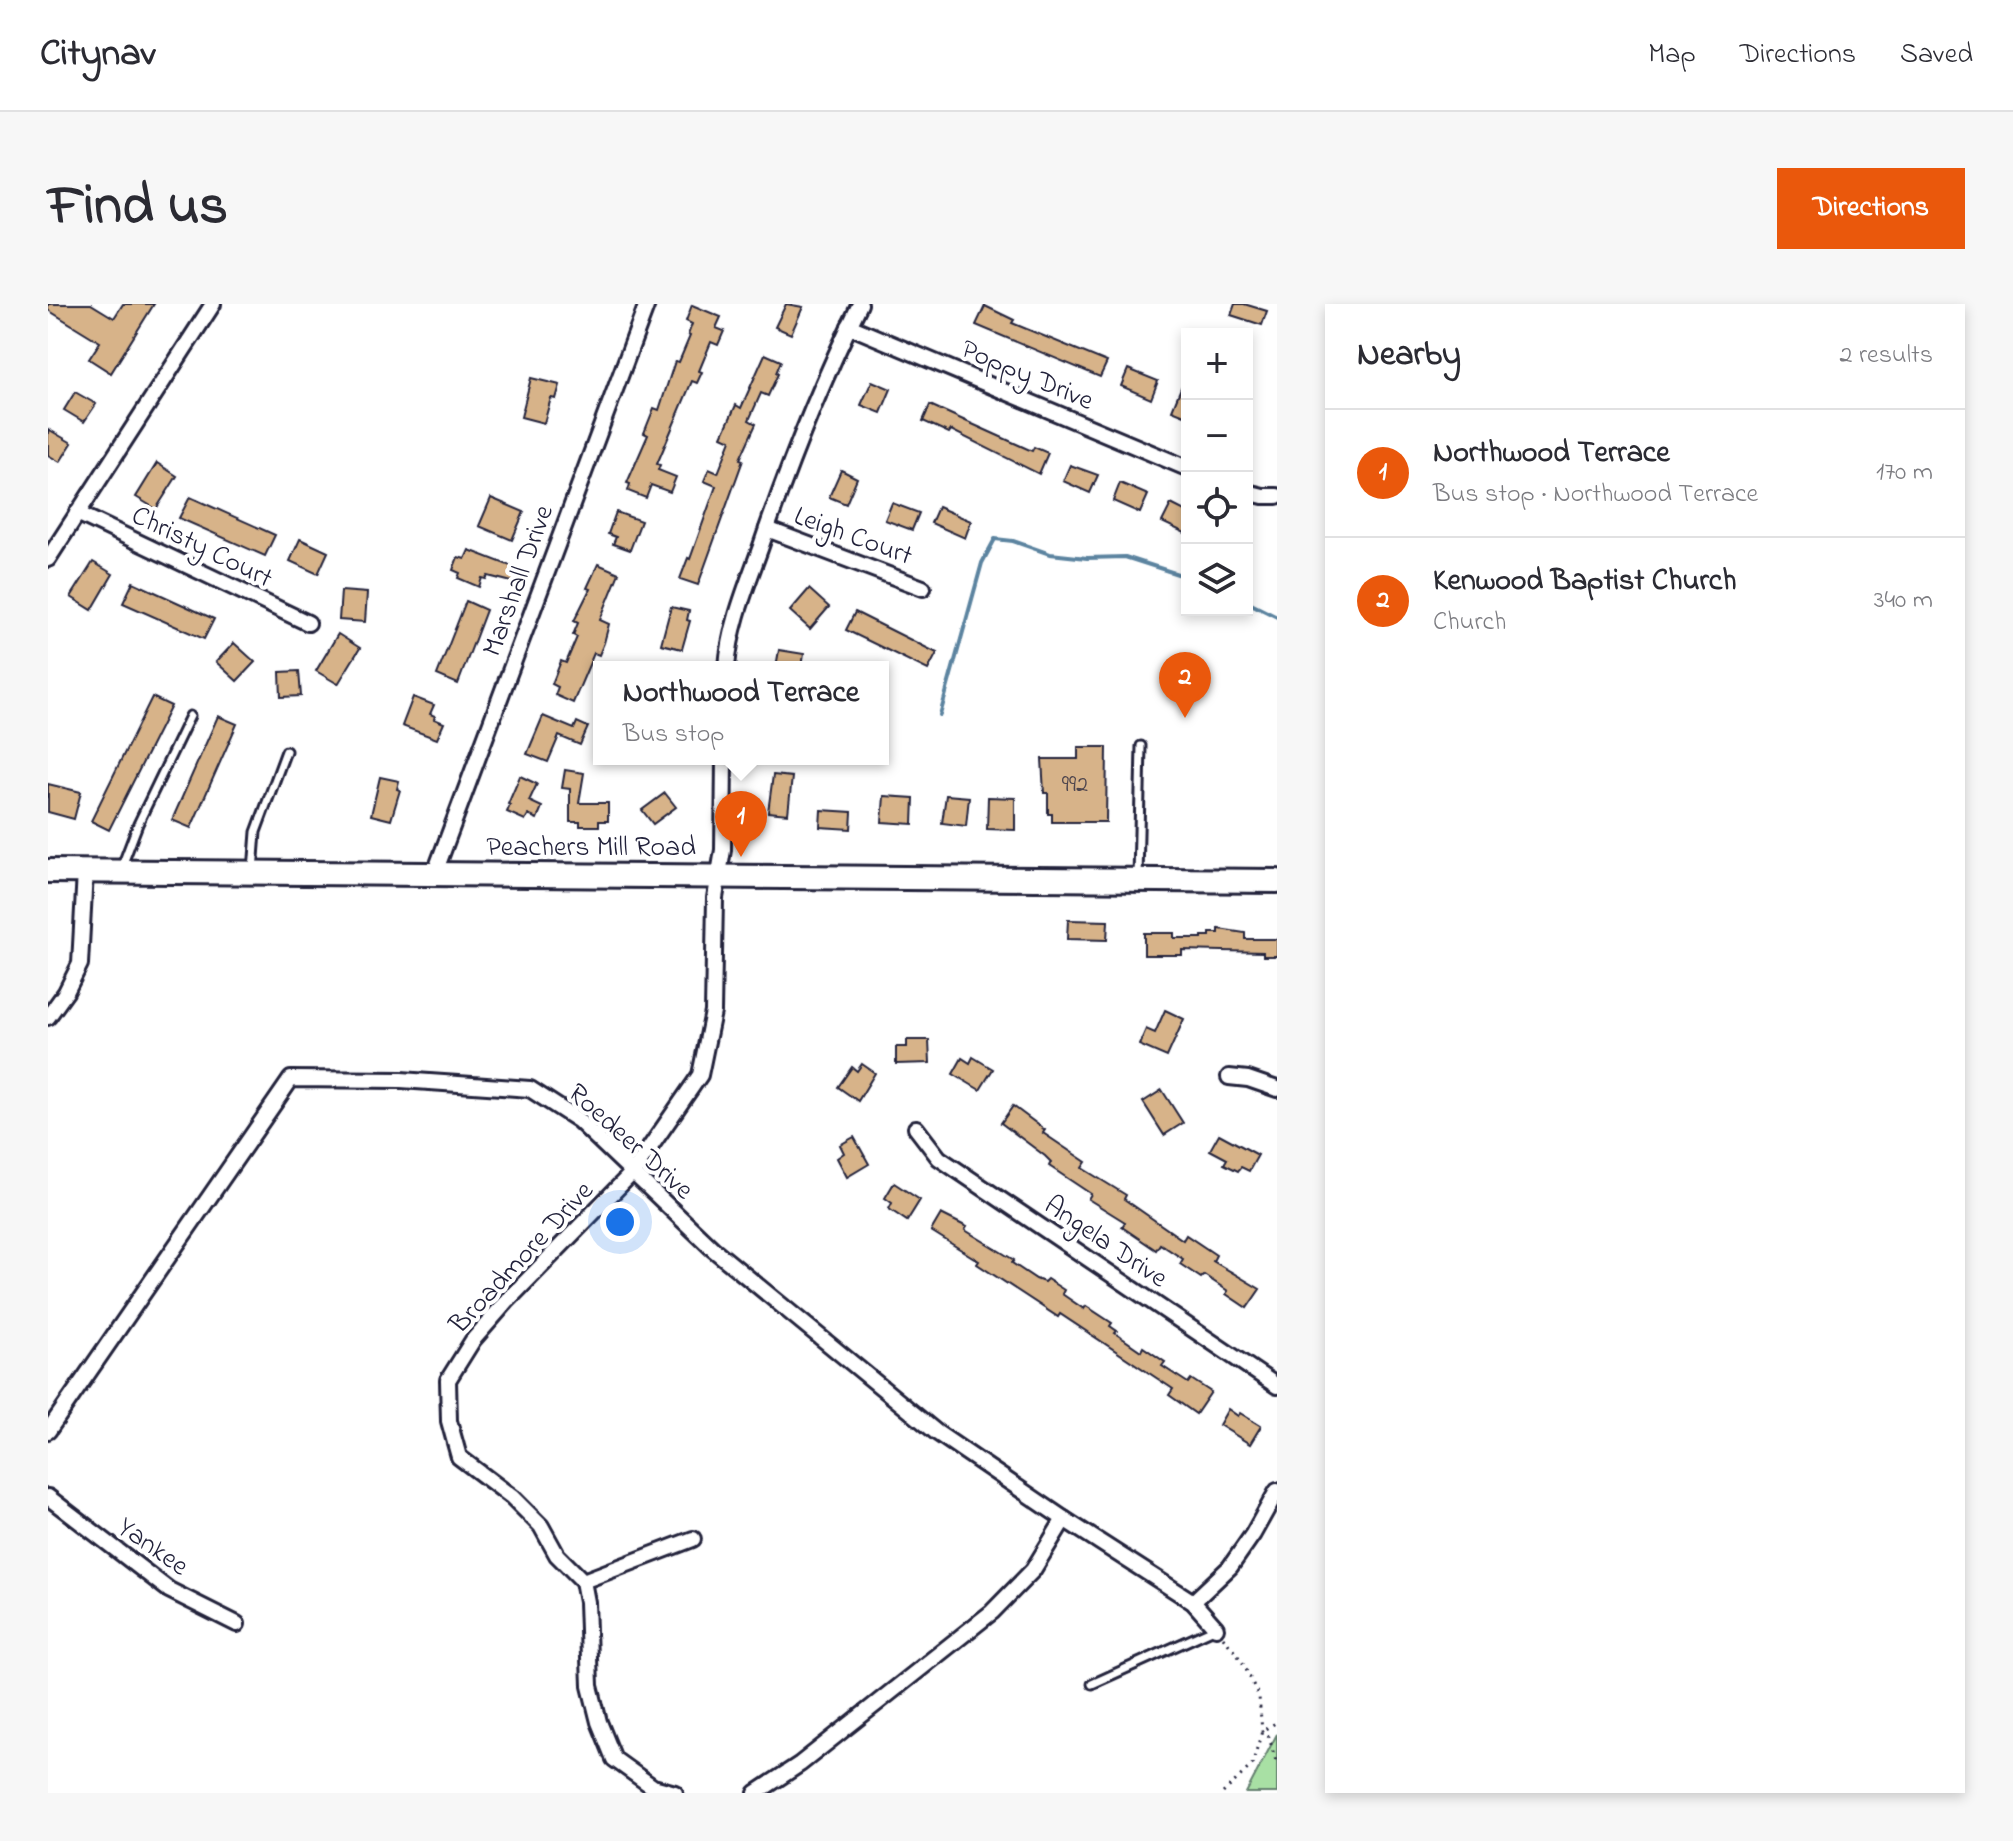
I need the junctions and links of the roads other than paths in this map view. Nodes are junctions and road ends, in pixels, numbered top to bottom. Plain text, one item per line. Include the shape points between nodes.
1 (213, 304) edge
2 (647, 304) edge
3 (860, 304) edge
4 (849, 326) junction
5 (1181, 465) edge
6 (1253, 494) edge
7 (1277, 496) edge
8 (77, 513) junction
9 (767, 529) junction
10 (48, 559) edge
11 (923, 588) dead end
12 (308, 623) dead end
13 (728, 661) edge
14 (190, 716) dead end
15 (1141, 746) dead end
16 (286, 751) dead end
17 (724, 765) edge
18 (48, 871) edge
19 (85, 872) junction
20 (120, 872) junction
21 (253, 874) junction
22 (434, 875) junction
23 (720, 876) junction
24 (1138, 880) junction
25 (1277, 881) edge
26 (48, 1017) edge
27 (1229, 1077) dead end
28 (1277, 1089) edge
29 (916, 1128) dead end
30 (633, 1172) junction
31 (1277, 1386) edge
32 (48, 1431) edge
33 (1277, 1491) edge
34 (48, 1497) edge
35 (1064, 1519) junction
36 (693, 1539) dead end
37 (583, 1581) junction
38 (1193, 1602) junction
39 (237, 1624) dead end
40 (1216, 1628) joint
41 (1092, 1684) dead end
42 (675, 1793) edge
43 (756, 1793) edge

1 - 8 street
2 - 22 street, Marshall Drive
3 - 4 street
4 - 5 street, Poppy Drive
4 - 9 street
6 - 7 street
8 - 10 street
8 - 12 street, Christy Court
9 - 11 street, Leigh Court
9 - 13 street via 733,627
14 - 20 lane
15 - 24 lane
16 - 21 lane via 256,832
17 - 23 street, Broadmore Drive
18 - 19 main road, Peachers Mill Road
19 - 20 main road, Peachers Mill Road
19 - 26 street via 80,964
20 - 21 main road, Peachers Mill Road
21 - 22 main road, Peachers Mill Road
22 - 23 main road, Peachers Mill Road
23 - 24 main road, Peachers Mill Road
23 - 30 street, Broadmore Drive via 713,1012 700,1075
24 - 25 main road, Peachers Mill Road
27 - 28 street
29 - 31 street, Angela Drive via 939,1158
30 - 32 street, Roedeer Drive via 578,1120 530,1089 291,1079
30 - 35 street, Roedeer Drive via 713,1249 936,1432
30 - 37 street, Broadmore Drive via 508,1300 448,1380 449,1421 459,1457 522,1506
33 - 38 street via 1230,1567
34 - 39 street, Yankee via 169,1590
35 - 38 street, Roedeer Drive
35 - 43 street via 1033,1570 992,1612
36 - 37 street
37 - 42 street via 590,1686 614,1759 653,1787
38 - 40 street, Roedeer Drive
40 - 41 lane

